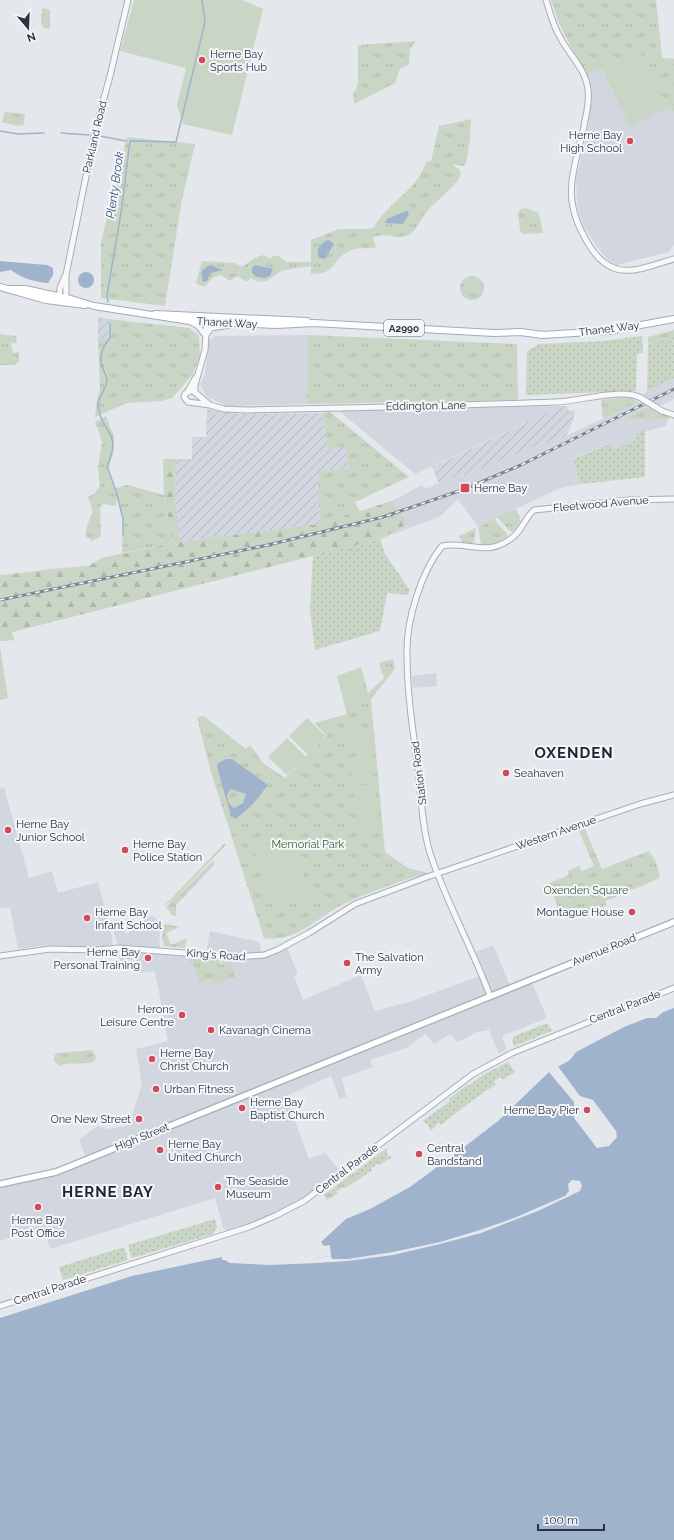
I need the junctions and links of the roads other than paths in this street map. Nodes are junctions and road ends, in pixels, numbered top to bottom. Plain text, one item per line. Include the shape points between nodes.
1 (128, 0) edge
2 (546, 0) edge
3 (674, 258) edge
4 (66, 275) junction
5 (0, 287) edge
6 (62, 299) junction
7 (140, 314) junction
8 (207, 319) junction
9 (674, 319) edge
10 (190, 321) junction
11 (307, 322) junction
12 (243, 324) junction
13 (206, 336) junction
14 (200, 373) junction
15 (188, 391) junction
16 (196, 393) junction
17 (192, 402) junction
18 (210, 405) junction
19 (674, 415) edge
20 (674, 499) edge
21 (442, 546) joint
22 (674, 795) edge
23 (438, 873) junction
24 (674, 922) edge
25 (0, 956) edge
26 (674, 988) edge
27 (490, 996) junction
28 (0, 1184) edge
29 (0, 1306) edge

1 - 4 street, Parkland Road via 92,143
2 - 3 street via 559,37 578,65 588,88 588,105 571,186 573,212 580,229 597,256 611,268 621,271 640,270
4 - 6 street, Parkland Road
4 - 6 street, Parkland Road via 60,288
5 - 6 main road, Thanet Way / A2990 via 25,289
6 - 7 main road, Thanet Way / A2990 via 70,304
7 - 8 main road, Thanet Way / A2990
7 - 10 main road, Thanet Way / A2990
8 - 10 main road, Thanet Way / A2990
8 - 11 main road, Thanet Way / A2990
8 - 12 main road, Thanet Way / A2990
8 - 13 street
9 - 11 main road, Thanet Way / A2990 via 608,331 520,336
10 - 13 street
11 - 12 main road, Thanet Way / A2990
12 - 13 street via 217,326 211,328
13 - 14 street
14 - 15 street
14 - 16 street
15 - 16 street
15 - 17 street via 185,399
16 - 17 street via 196,398
16 - 18 street, Eddington Lane
17 - 18 street, Eddington Lane
18 - 19 street, Eddington Lane, bridge via 224,409 253,410 554,402 633,395
20 - 21 street, Fleetwood Avenue via 629,500 534,510 514,537 496,547 488,549
21 - 23 street, Station Road via 421,587 414,608 406,652 408,688 427,840
22 - 23 street, Western Avenue via 640,804
23 - 25 street, King's Road via 355,904 309,933 264,955 238,958 119,948 50,950
23 - 27 street, Station Road
24 - 27 main road, Avenue Road
26 - 29 street, Central Parade via 566,1030 491,1063 304,1201 263,1222
27 - 28 main road, High Street via 52,1173

